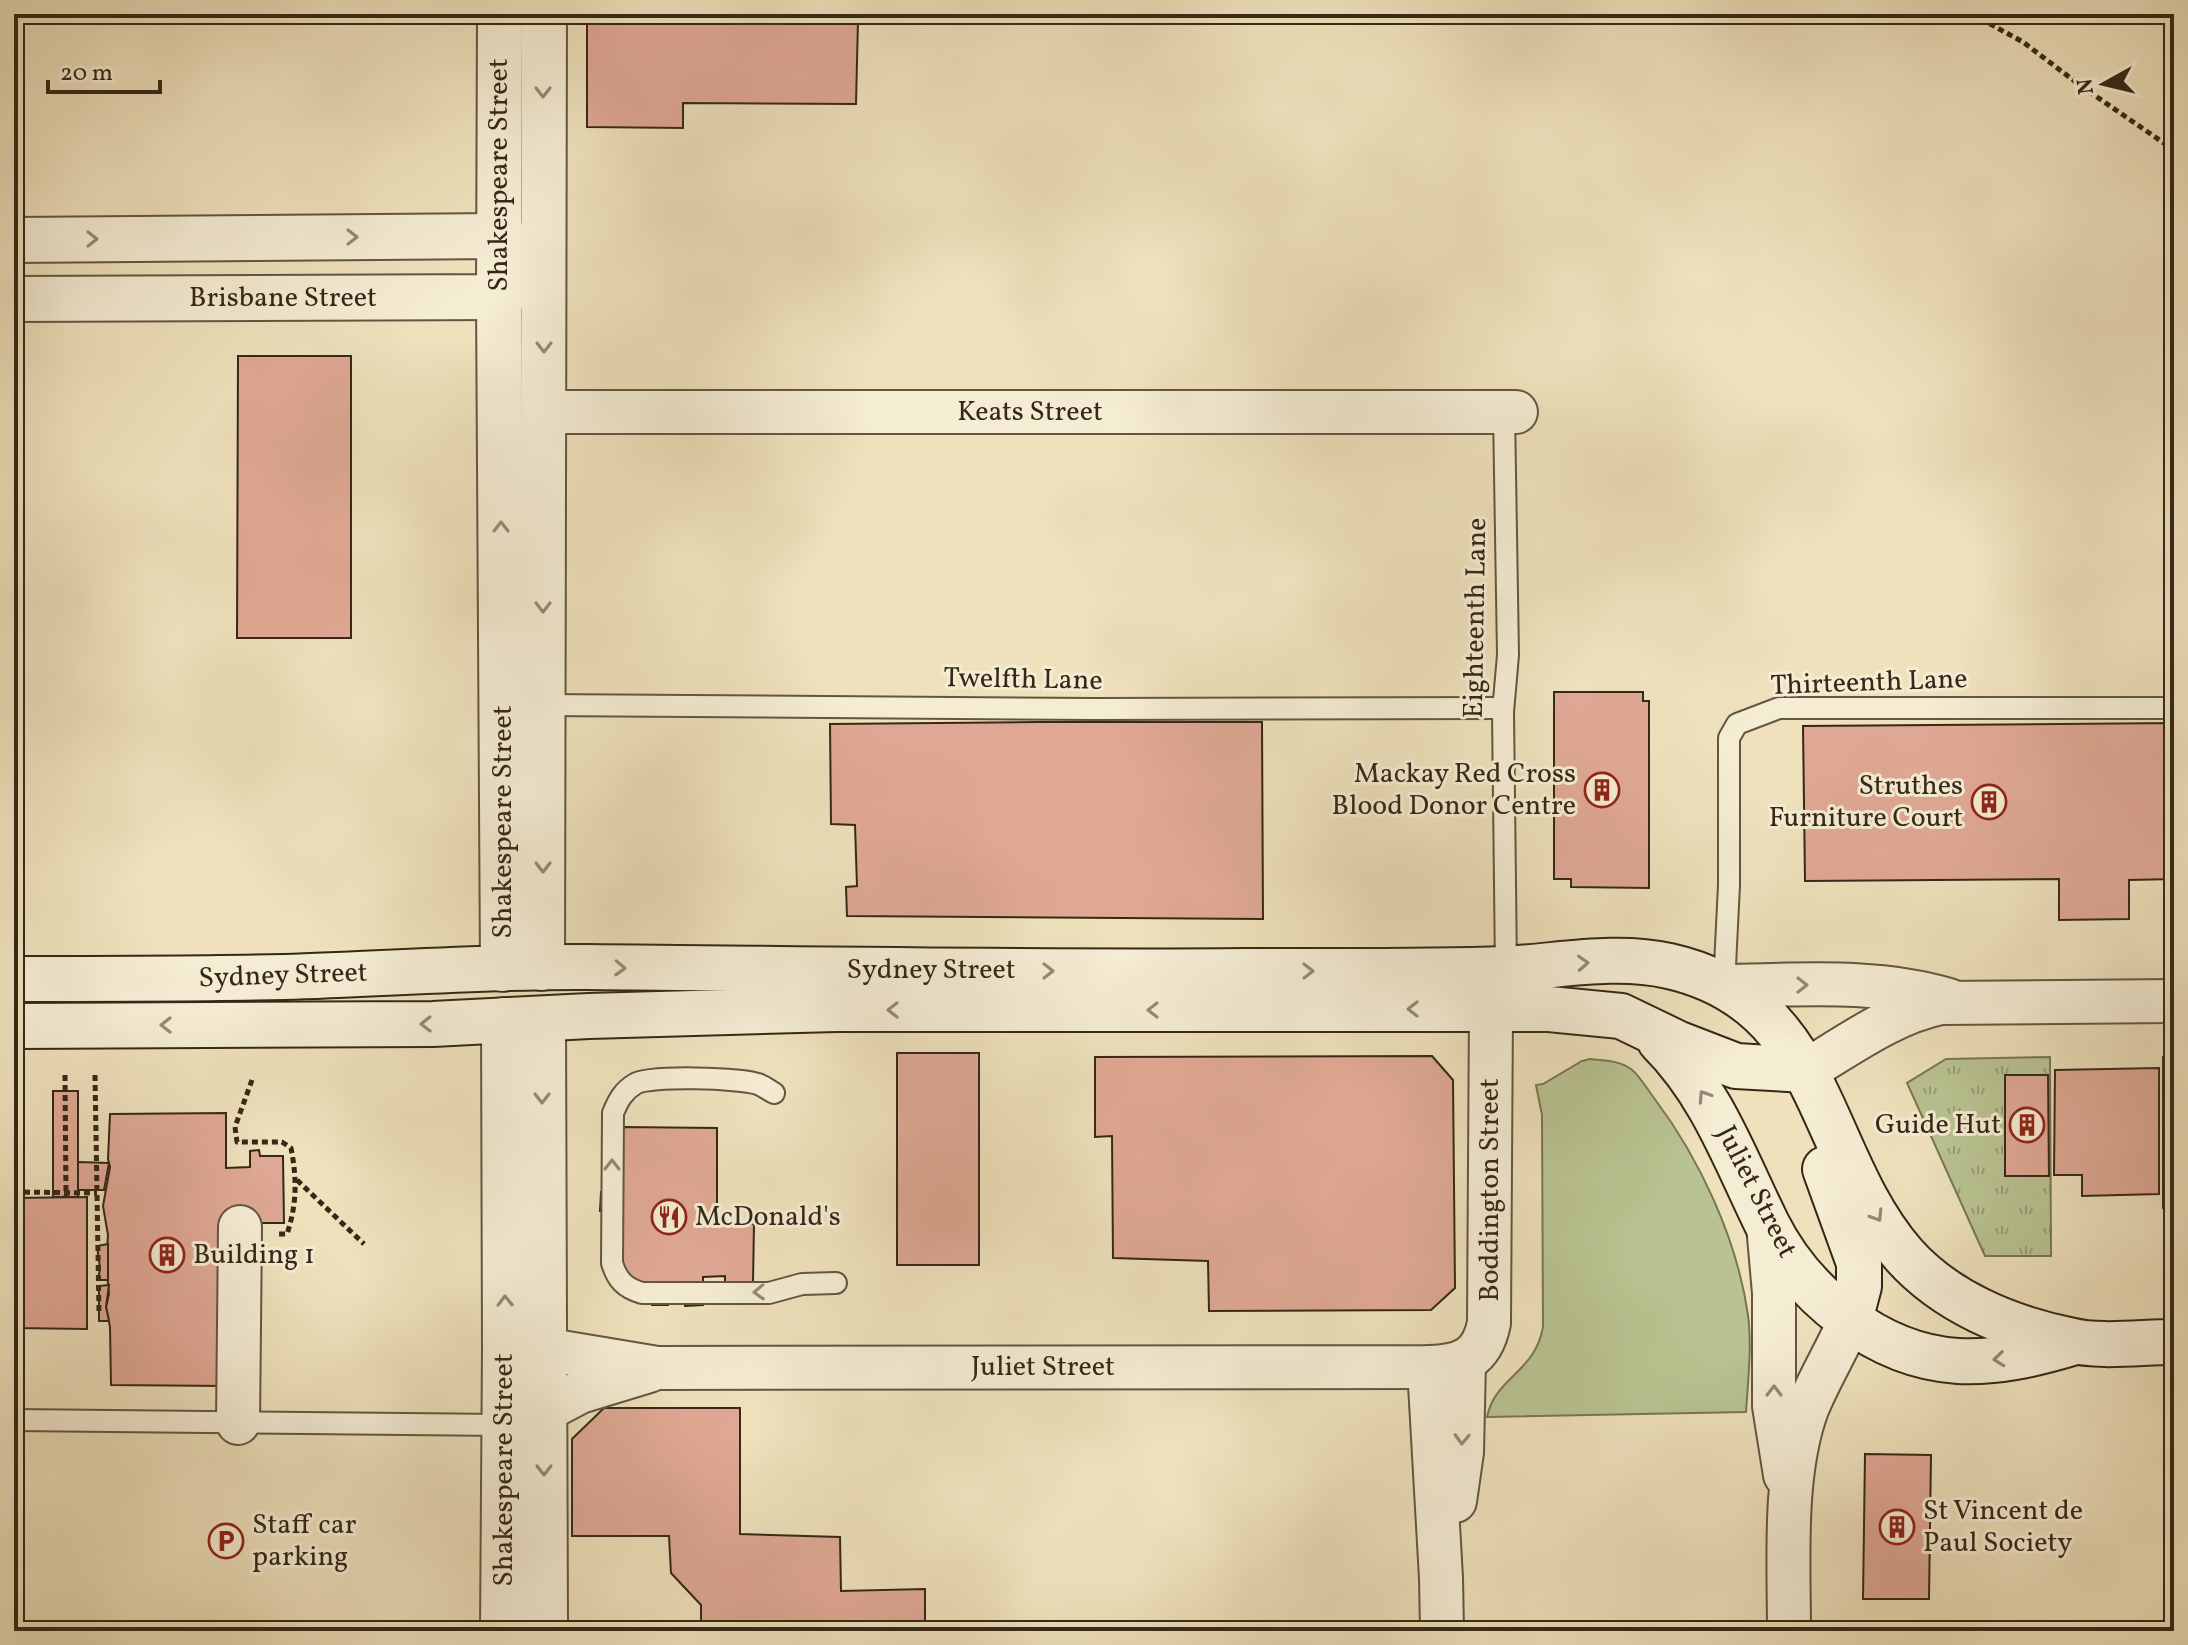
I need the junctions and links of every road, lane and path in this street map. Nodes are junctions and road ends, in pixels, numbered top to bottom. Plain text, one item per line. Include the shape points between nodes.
1 (500, 14) edge
2 (544, 14) edge
3 (1972, 14) edge
4 (2174, 150) edge
5 (413, 236) junction
6 (500, 236) junction
7 (14, 240) edge
8 (543, 266) junction
9 (499, 297) junction
10 (414, 298) junction
11 (14, 299) edge
12 (544, 412) junction
13 (1510, 412) joint
14 (543, 705) junction
15 (1503, 708) junction
16 (2174, 708) edge
17 (523, 969) junction
18 (1506, 969) junction
19 (14, 979) edge
20 (1724, 986) junction
21 (2174, 1001) edge
22 (1954, 1002) junction
23 (1491, 1009) junction
24 (523, 1020) junction
25 (14, 1026) edge
26 (1641, 1026) junction
27 (65, 1075) dead end
28 (95, 1075) dead end
29 (252, 1080) dead end
30 (1815, 1089) junction
31 (774, 1093) dead end
32 (297, 1180) junction
33 (14, 1192) edge
34 (97, 1193) junction
35 (66, 1195) junction
36 (1768, 1225) junction
37 (240, 1231) joint
38 (364, 1244) dead end
39 (836, 1283) dead end
40 (99, 1313) dead end
41 (1850, 1320) junction
42 (2075, 1342) junction
43 (2174, 1342) edge
44 (524, 1349) junction
45 (1447, 1364) junction
46 (657, 1368) junction
47 (524, 1418) junction
48 (14, 1420) edge
49 (238, 1423) junction
50 (1790, 1495) junction
51 (1442, 1612) edge
52 (503, 1631) edge
53 (545, 1631) edge
54 (1789, 1631) edge

1 - 6 main road, Shakespeare Street
2 -> 8 main road, Shakespeare Street
3 - 4 path via 2023,42
5 - 6 main road
7 -> 5 main road
5 - 10 main road
6 - 8 main road
6 - 9 main road, Shakespeare Street
8 - 9 main road
8 -> 12 main road, Shakespeare Street
9 - 10 main road, Brisbane Street
17 -> 9 main road, Shakespeare Street
10 - 11 main road, Brisbane Street
12 - 13 street, Keats Street
12 -> 14 main road, Shakespeare Street
13 - 15 lane, Eighteenth Lane
14 - 15 lane, Twelfth Lane
14 -> 17 main road, Shakespeare Street
15 - 18 lane, Eighteenth Lane
16 - 20 lane, Thirteenth Lane via 1779,708 1737,724 1729,738
17 -> 18 main road, Sydney Street
17 - 19 main road, Sydney Street
17 - 24 main road, Shakespeare Street
18 -> 20 main road, Sydney Street via 1640,962 1684,970
18 - 23 main road
20 -> 22 street via 1897,988
20 - 30 main road, Sydney Street via 1775,1026
21 - 22 street
22 - 30 street via 1892,1020
23 -> 24 main road, Sydney Street via 836,1009
23 - 26 main road, Sydney Street via 1594,1012
23 - 45 street, Boddington Street via 1489,1323 1484,1342
24 -> 25 main road, Sydney Street
24 - 44 main road, Shakespeare Street
26 - 30 main road, Sydney Street via 1736,1066
36 -> 26 main road, Juliet Street via 1705,1097 1667,1048
27 - 35 path
28 - 34 path
29 - 32 path via 235,1127 237,1142 282,1142 291,1148
30 - 41 main road via 1824,1165 1861,1274
30 -> 42 main road, Juliet Street via 1868,1201 1894,1242 1922,1272 1985,1313
39 -> 31 lane via 802,1284 769,1293 642,1293 624,1285 614,1270 613,1125 618,1100 626,1091 645,1080 728,1079 757,1083
32 - 37 path via 287,1234
32 - 38 path
33 - 35 path
34 - 35 path
34 - 40 path
36 - 41 main road, Juliet Street via 1797,1270
50 -> 36 street via 1775,1416
37 - 49 street
42 -> 41 main road, Juliet Street via 2018,1357 1956,1361 1904,1348
41 - 50 street via 1806,1412
42 - 43 main road, Juliet Street
44 - 46 street, Juliet Street
44 - 47 main road, Shakespeare Street
45 - 46 street, Juliet Street
45 - 51 street
46 - 47 street, Juliet Street via 580,1392
47 - 49 lane
47 - 52 main road, Shakespeare Street
47 -> 53 main road, Shakespeare Street
48 - 49 lane
50 - 54 street

